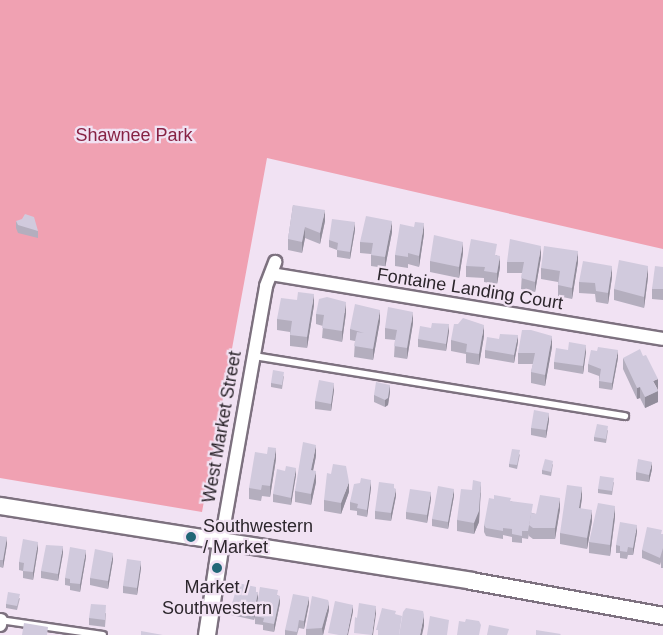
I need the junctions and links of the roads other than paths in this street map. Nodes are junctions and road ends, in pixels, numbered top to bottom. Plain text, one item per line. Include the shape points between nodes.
1 (273, 268) joint
2 (663, 339) edge
3 (254, 356) junction
4 (625, 416) dead end
5 (0, 506) edge
6 (222, 542) junction
7 (663, 616) edge
8 (0, 620) edge
9 (0, 625) edge
10 (99, 635) edge
11 (207, 635) edge

1 - 2 street, Fontaine Landing Court
1 - 3 street, West Market Street via 266,286
3 - 4 lane
3 - 6 street, West Market Street
5 - 6 street
6 - 7 street via 471,580
6 - 11 street, West Market Street
8 - 9 street
8 - 10 lane

